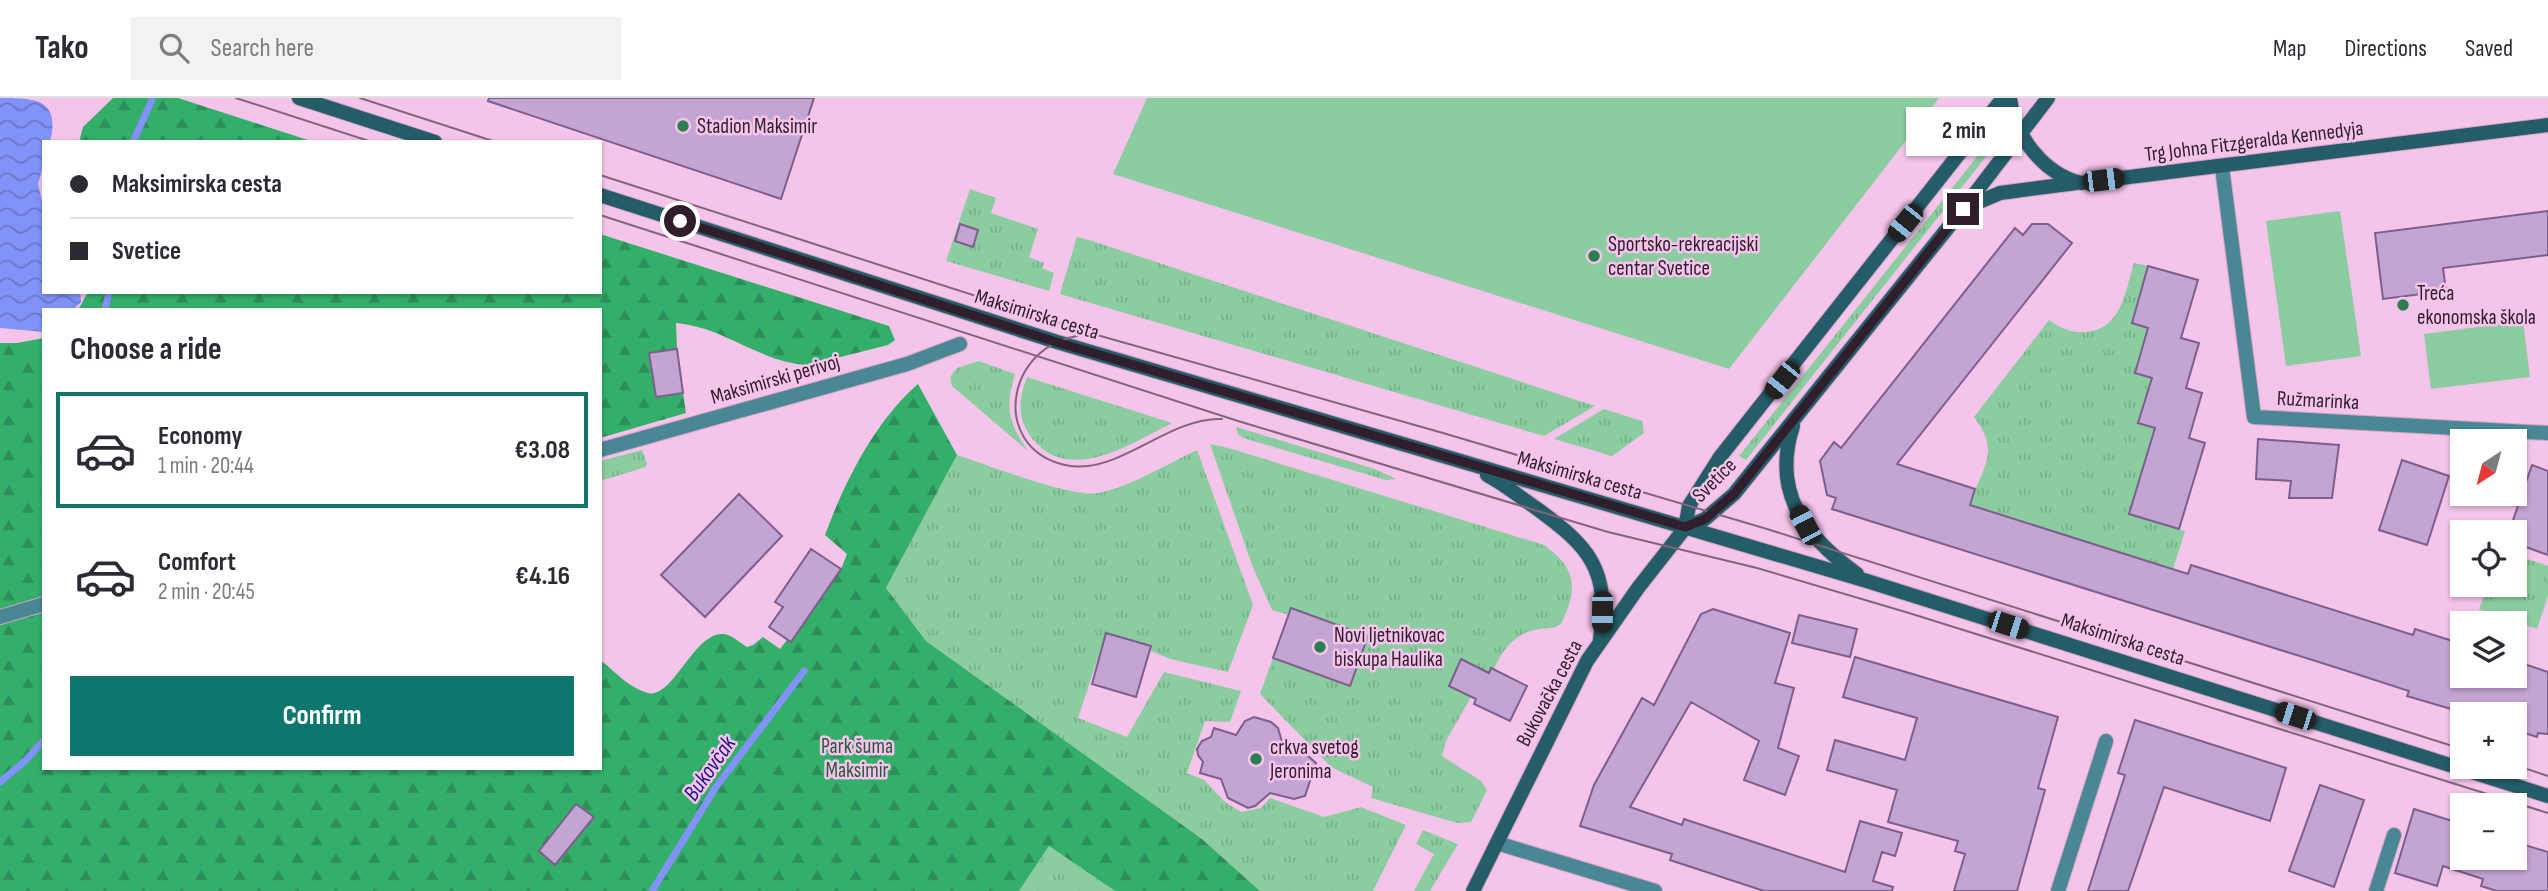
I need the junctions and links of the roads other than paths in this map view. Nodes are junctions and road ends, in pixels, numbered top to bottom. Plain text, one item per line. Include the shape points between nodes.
1 (299, 98) edge
2 (2003, 98) edge
3 (2010, 98) edge
4 (2048, 98) edge
5 (2548, 125) edge
6 (2021, 134) junction
7 (429, 140) edge
8 (2222, 167) junction
9 (2081, 183) junction
10 (602, 196) edge
11 (1963, 209) junction
12 (960, 344) dead end
13 (1796, 416) junction
14 (2548, 433) edge
15 (602, 449) edge
16 (1469, 464) junction
17 (1685, 527) junction
18 (1867, 581) junction
19 (42, 605) edge
20 (0, 617) edge
21 (1600, 641) junction
22 (2106, 741) dead end
23 (2548, 796) edge
24 (2394, 835) dead end
25 (1497, 843) junction
26 (1473, 891) edge
27 (1655, 891) edge
28 (2058, 891) edge
29 (2376, 891) edge

1 - 7 main road
2 - 17 main road, Svetice via 1720,457 1689,506
3 - 6 main road
4 - 6 main road, Svetice
5 - 8 main road, Trg Johna Fitzgeralda Kennedyja
6 - 9 main road via 2049,167
6 - 11 main road, Svetice
8 - 9 main road, Trg Johna Fitzgeralda Kennedyja
8 - 14 street, Ružmarinka via 2254,417
9 - 11 main road, Trg Johna Fitzgeralda Kennedyja via 2000,193
10 - 16 main road, Maksimirska cesta via 1056,342
11 - 13 main road, Svetice
12 - 15 street, Maksimirski perivoj via 899,367
13 - 17 main road, Svetice via 1734,494 1705,519
13 - 18 main road via 1786,456 1792,498 1822,546
16 - 17 main road, Maksimirska cesta
16 - 21 main road via 1583,545 1602,593
17 - 18 main road, Maksimirska cesta
17 - 21 main road, Bukovačka cesta
18 - 23 main road, Maksimirska cesta
19 - 20 street
21 - 25 main road, Bukovačka cesta
22 - 28 street
24 - 29 street
25 - 26 main road, Bukovačka cesta
25 - 27 street

